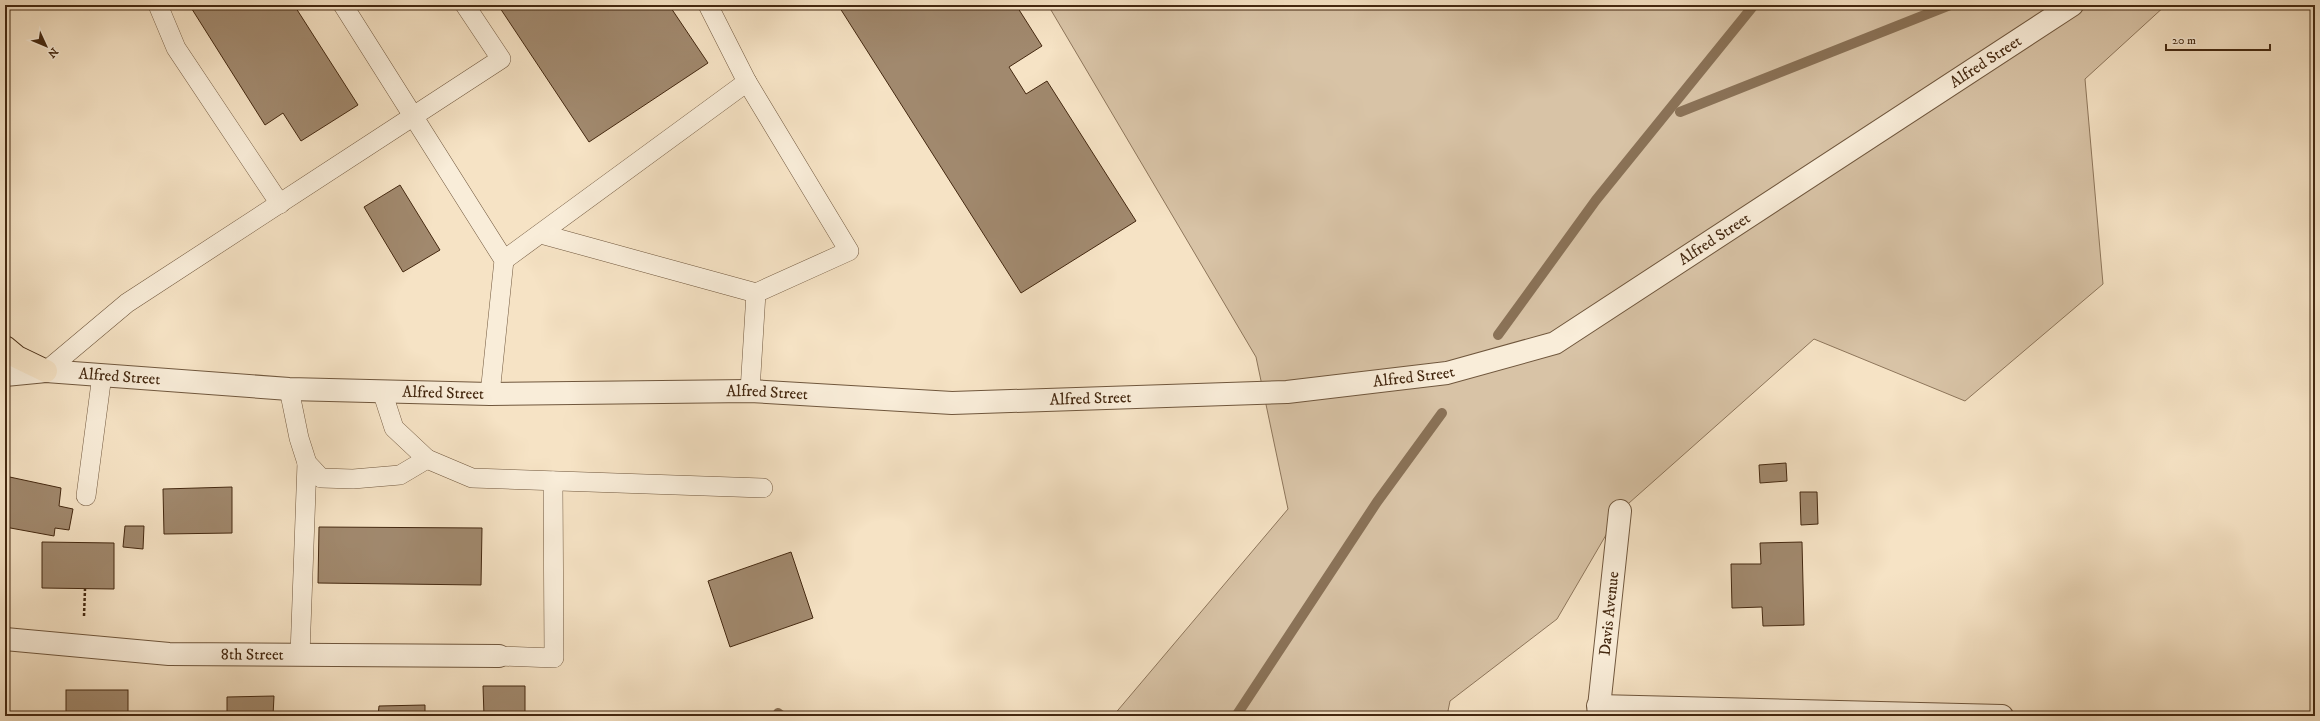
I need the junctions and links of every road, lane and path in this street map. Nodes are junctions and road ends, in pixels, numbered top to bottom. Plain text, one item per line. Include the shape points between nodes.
1 (158, 5) edge
2 (343, 5) edge
3 (465, 5) edge
4 (708, 5) edge
5 (2072, 5) edge
6 (747, 82) junction
7 (412, 118) junction
8 (280, 204) junction
9 (541, 234) junction
10 (504, 260) junction
11 (756, 292) junction
12 (5, 347) edge
13 (46, 371) junction
14 (5, 374) edge
15 (102, 375) junction
16 (290, 389) junction
17 (382, 391) junction
18 (750, 391) junction
19 (490, 394) junction
20 (427, 459) junction
21 (307, 463) junction
22 (553, 481) junction
23 (762, 488) dead end
24 (86, 496) dead end
25 (1620, 511) dead end
26 (5, 639) edge
27 (300, 654) junction
28 (500, 656) joint
29 (1598, 711) edge
30 (2002, 716) edge

1 - 8 lane via 176,48
2 - 7 lane
3 - 7 lane via 501,59
4 - 6 lane
5 - 18 street, Alfred Street via 1555,344 1447,373 1287,392 952,402
6 - 9 lane
6 - 11 lane via 849,251
7 - 8 lane
7 - 10 lane
8 - 13 lane via 128,303
9 - 10 lane
9 - 11 lane
10 - 19 lane
11 - 18 lane
12 - 13 main road
13 - 14 street, Alfred Street
13 - 15 street, Alfred Street
15 - 16 street, Alfred Street
15 - 24 lane
16 - 17 street, Alfred Street
16 - 21 lane via 299,438
17 - 19 street, Alfred Street
17 - 20 lane via 394,428
18 - 19 street, Alfred Street
20 - 21 lane via 400,474 353,479 321,478
20 - 22 lane via 472,478
21 - 27 lane
22 - 23 lane
22 - 28 lane via 554,658
25 - 29 street, Davis Avenue
26 - 27 street, 8th Street via 169,654
27 - 28 street, 8th Street
29 - 30 street

